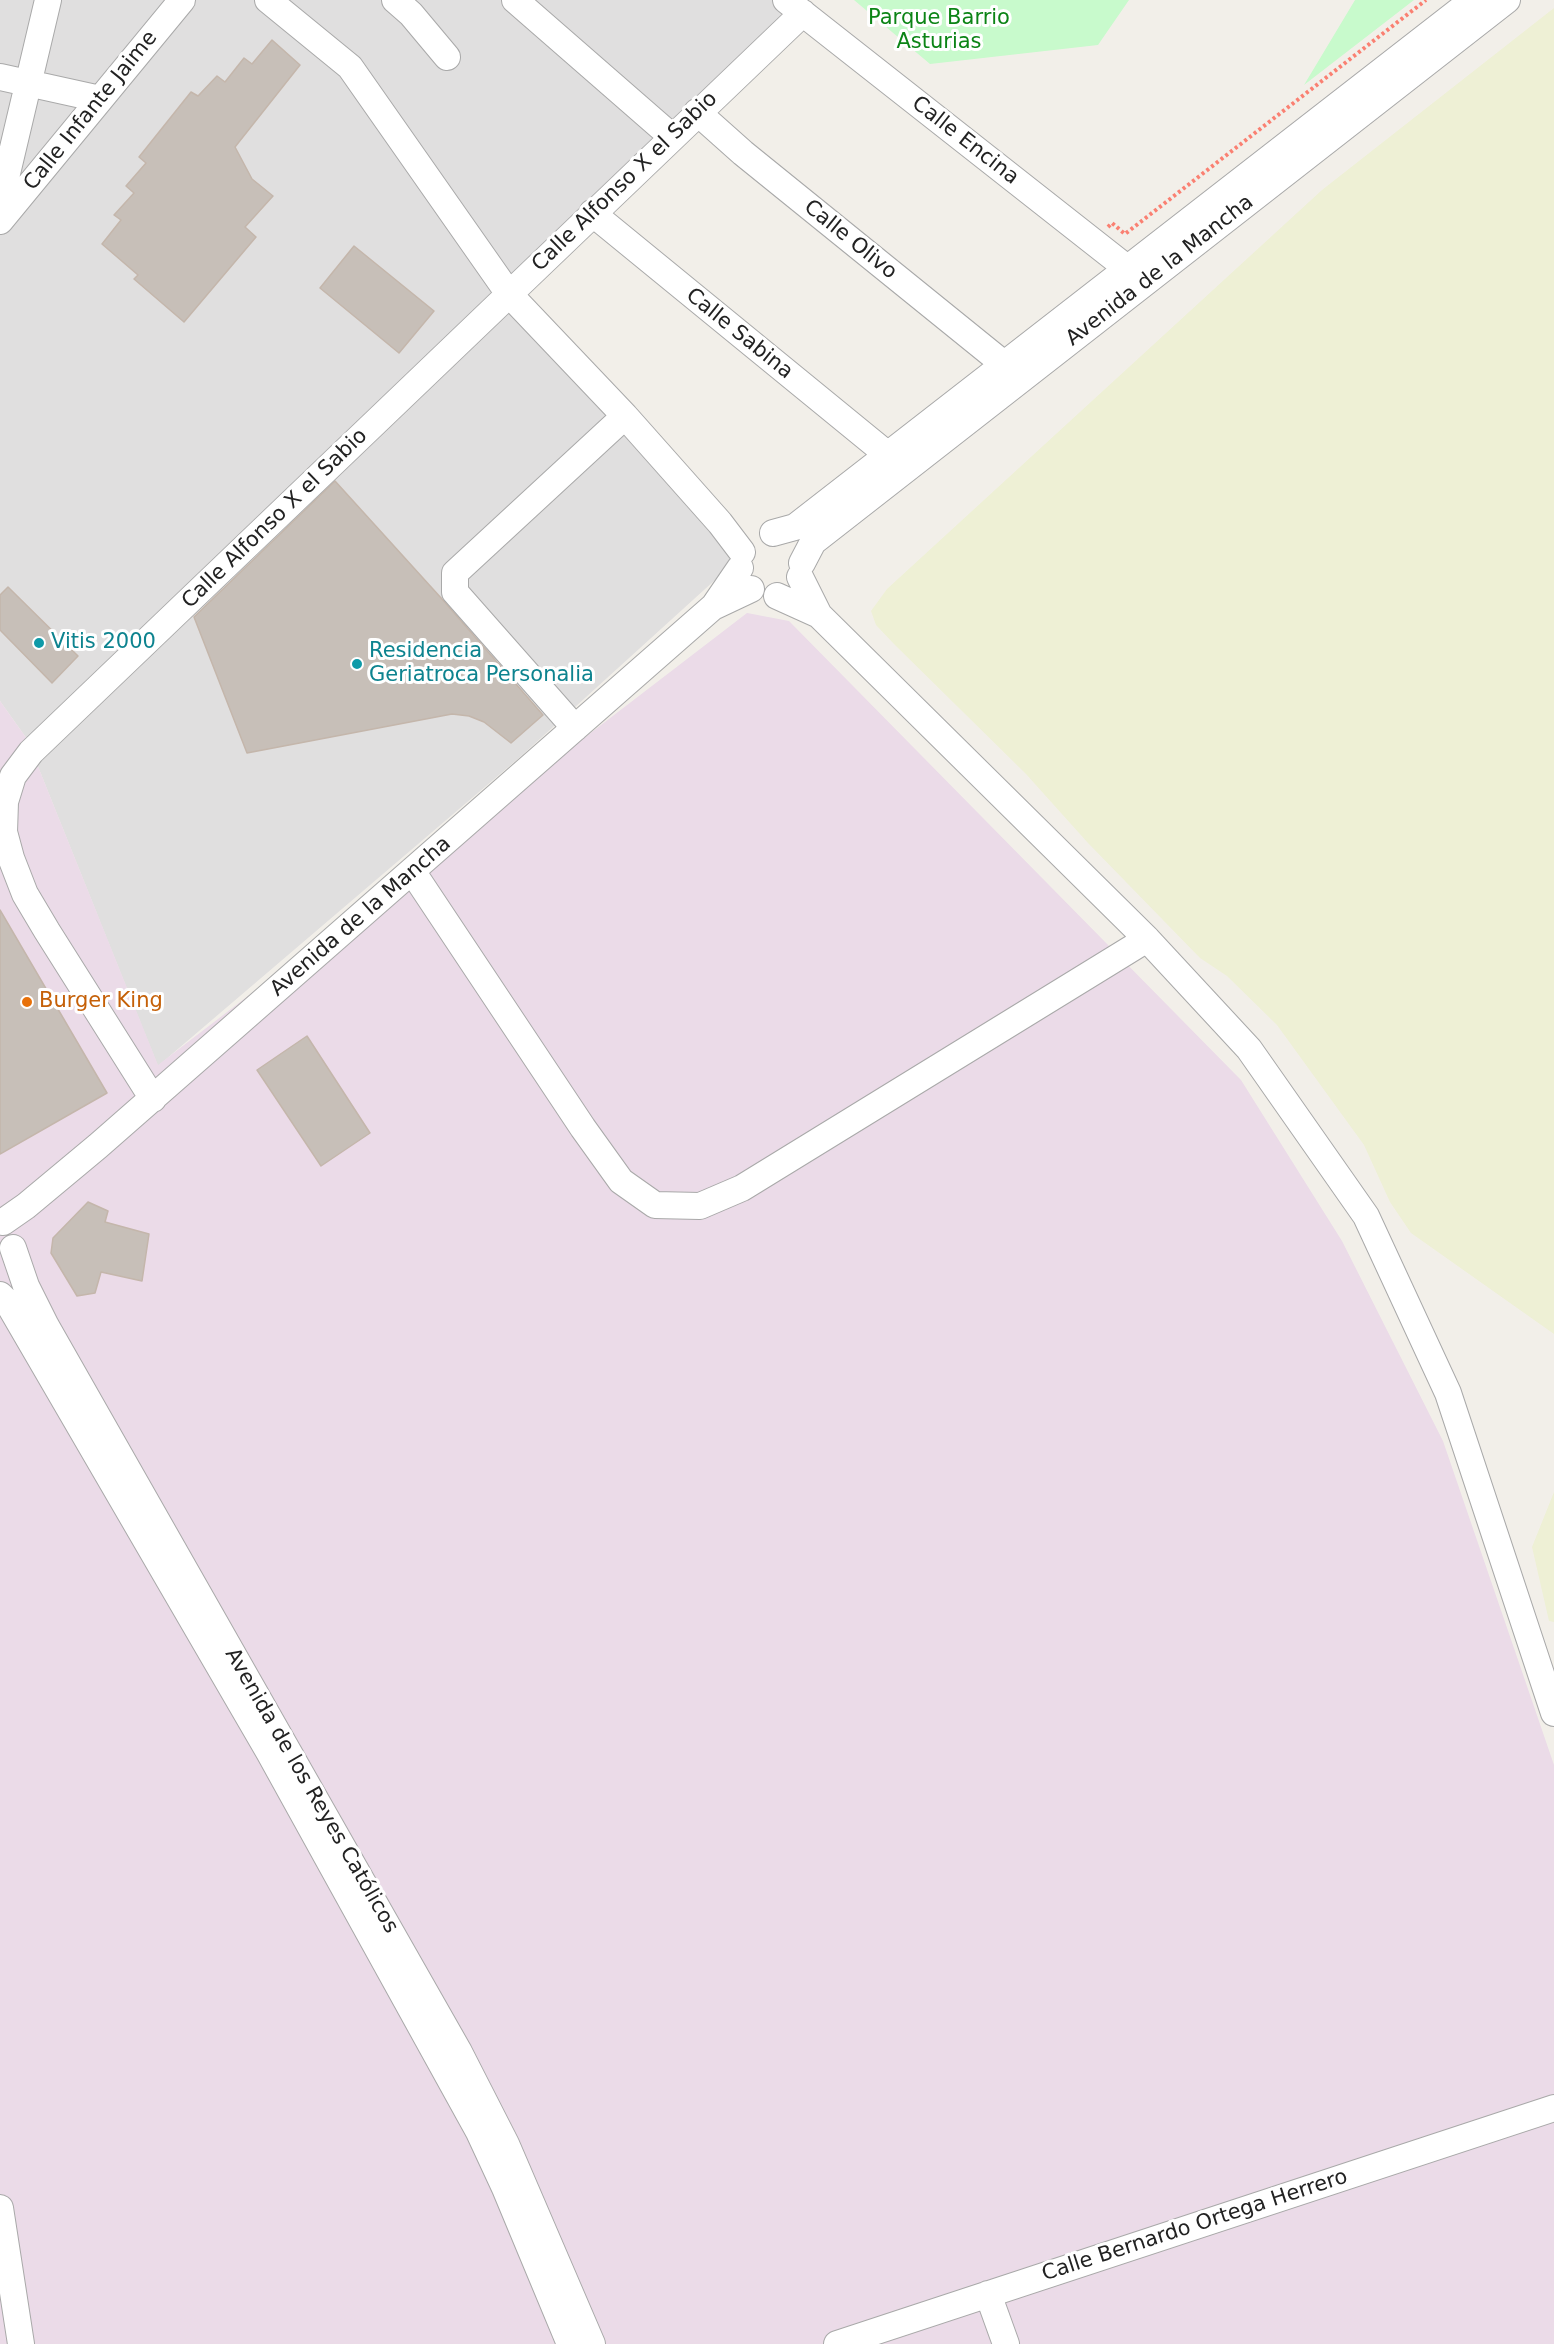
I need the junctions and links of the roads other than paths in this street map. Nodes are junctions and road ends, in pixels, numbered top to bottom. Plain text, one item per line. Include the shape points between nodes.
1 (48, 0) edge
2 (182, 0) edge
3 (268, 0) edge
4 (395, 0) edge
5 (515, 0) edge
6 (1473, 0) edge
7 (1507, 0) edge
8 (794, 6) edge
9 (447, 57) dead end
10 (0, 77) edge
11 (30, 83) junction
12 (100, 99) junction
13 (697, 112) junction
14 (671, 136) junction
15 (0, 203) edge
16 (592, 213) junction
17 (0, 221) edge
18 (1128, 269) junction
19 (509, 294) junction
20 (1005, 365) junction
21 (625, 416) junction
22 (888, 455) junction
23 (774, 555) junction
24 (819, 615) junction
25 (575, 728) junction
26 (412, 871) junction
27 (1147, 939) junction
28 (153, 1099) junction
29 (1, 1221) edge
30 (6, 1256) edge
31 (0, 1295) edge
32 (1554, 1713) edge
33 (1554, 2108) edge
34 (0, 2208) edge
35 (988, 2294) junction
36 (21, 2344) edge
37 (570, 2344) edge
38 (592, 2344) edge
39 (837, 2344) edge
40 (1006, 2344) edge

1 - 11 street
2 - 12 street, Calle Infante Jaime
3 - 19 street via 350,67
4 - 9 street
5 - 14 street
6 - 18 street, Avenida de la Mancha
7 - 23 street, Avenida de la Mancha
8 - 13 street, Calle Alfonso X el Sabio
8 - 18 street, Calle Encina
10 - 11 street
11 - 12 street
11 - 15 street
12 - 17 street, Calle Infante Jaime
13 - 14 street, Calle Alfonso X el Sabio
13 - 20 street, Calle Olivo
14 - 16 street, Calle Alfonso X el Sabio
16 - 19 street, Calle Alfonso X el Sabio
16 - 22 street, Calle Sabina
18 - 20 street, Avenida de la Mancha
19 - 21 street
19 - 28 street, Calle Alfonso X el Sabio via 31,752 13,776 5,802 4,832 25,894
20 - 22 street, Avenida de la Mancha
21 - 23 street via 720,523
21 - 25 street via 455,573 455,592
22 - 23 street, Avenida de la Mancha
23 - 24 street
23 - 24 street via 794,585 777,596
23 - 25 street, Avenida de la Mancha
24 - 27 street
25 - 26 street, Avenida de la Mancha
26 - 27 street via 621,1181 655,1205 700,1206 742,1188
26 - 28 street, Avenida de la Mancha
27 - 32 street via 1249,1049 1366,1216 1448,1393
28 - 29 street, Avenida de la Mancha via 26,1206
29 - 30 street, Avenida de los Reyes Católicos via 9,1229
30 - 38 street, Avenida de los Reyes Católicos via 459,2052 506,2144
31 - 37 street, Avenida de los Reyes Católicos via 263,1742 474,2123
33 - 35 street, Calle Bernardo Ortega Herrero
34 - 36 street
35 - 39 street, Calle Bernardo Ortega Herrero
35 - 40 street

